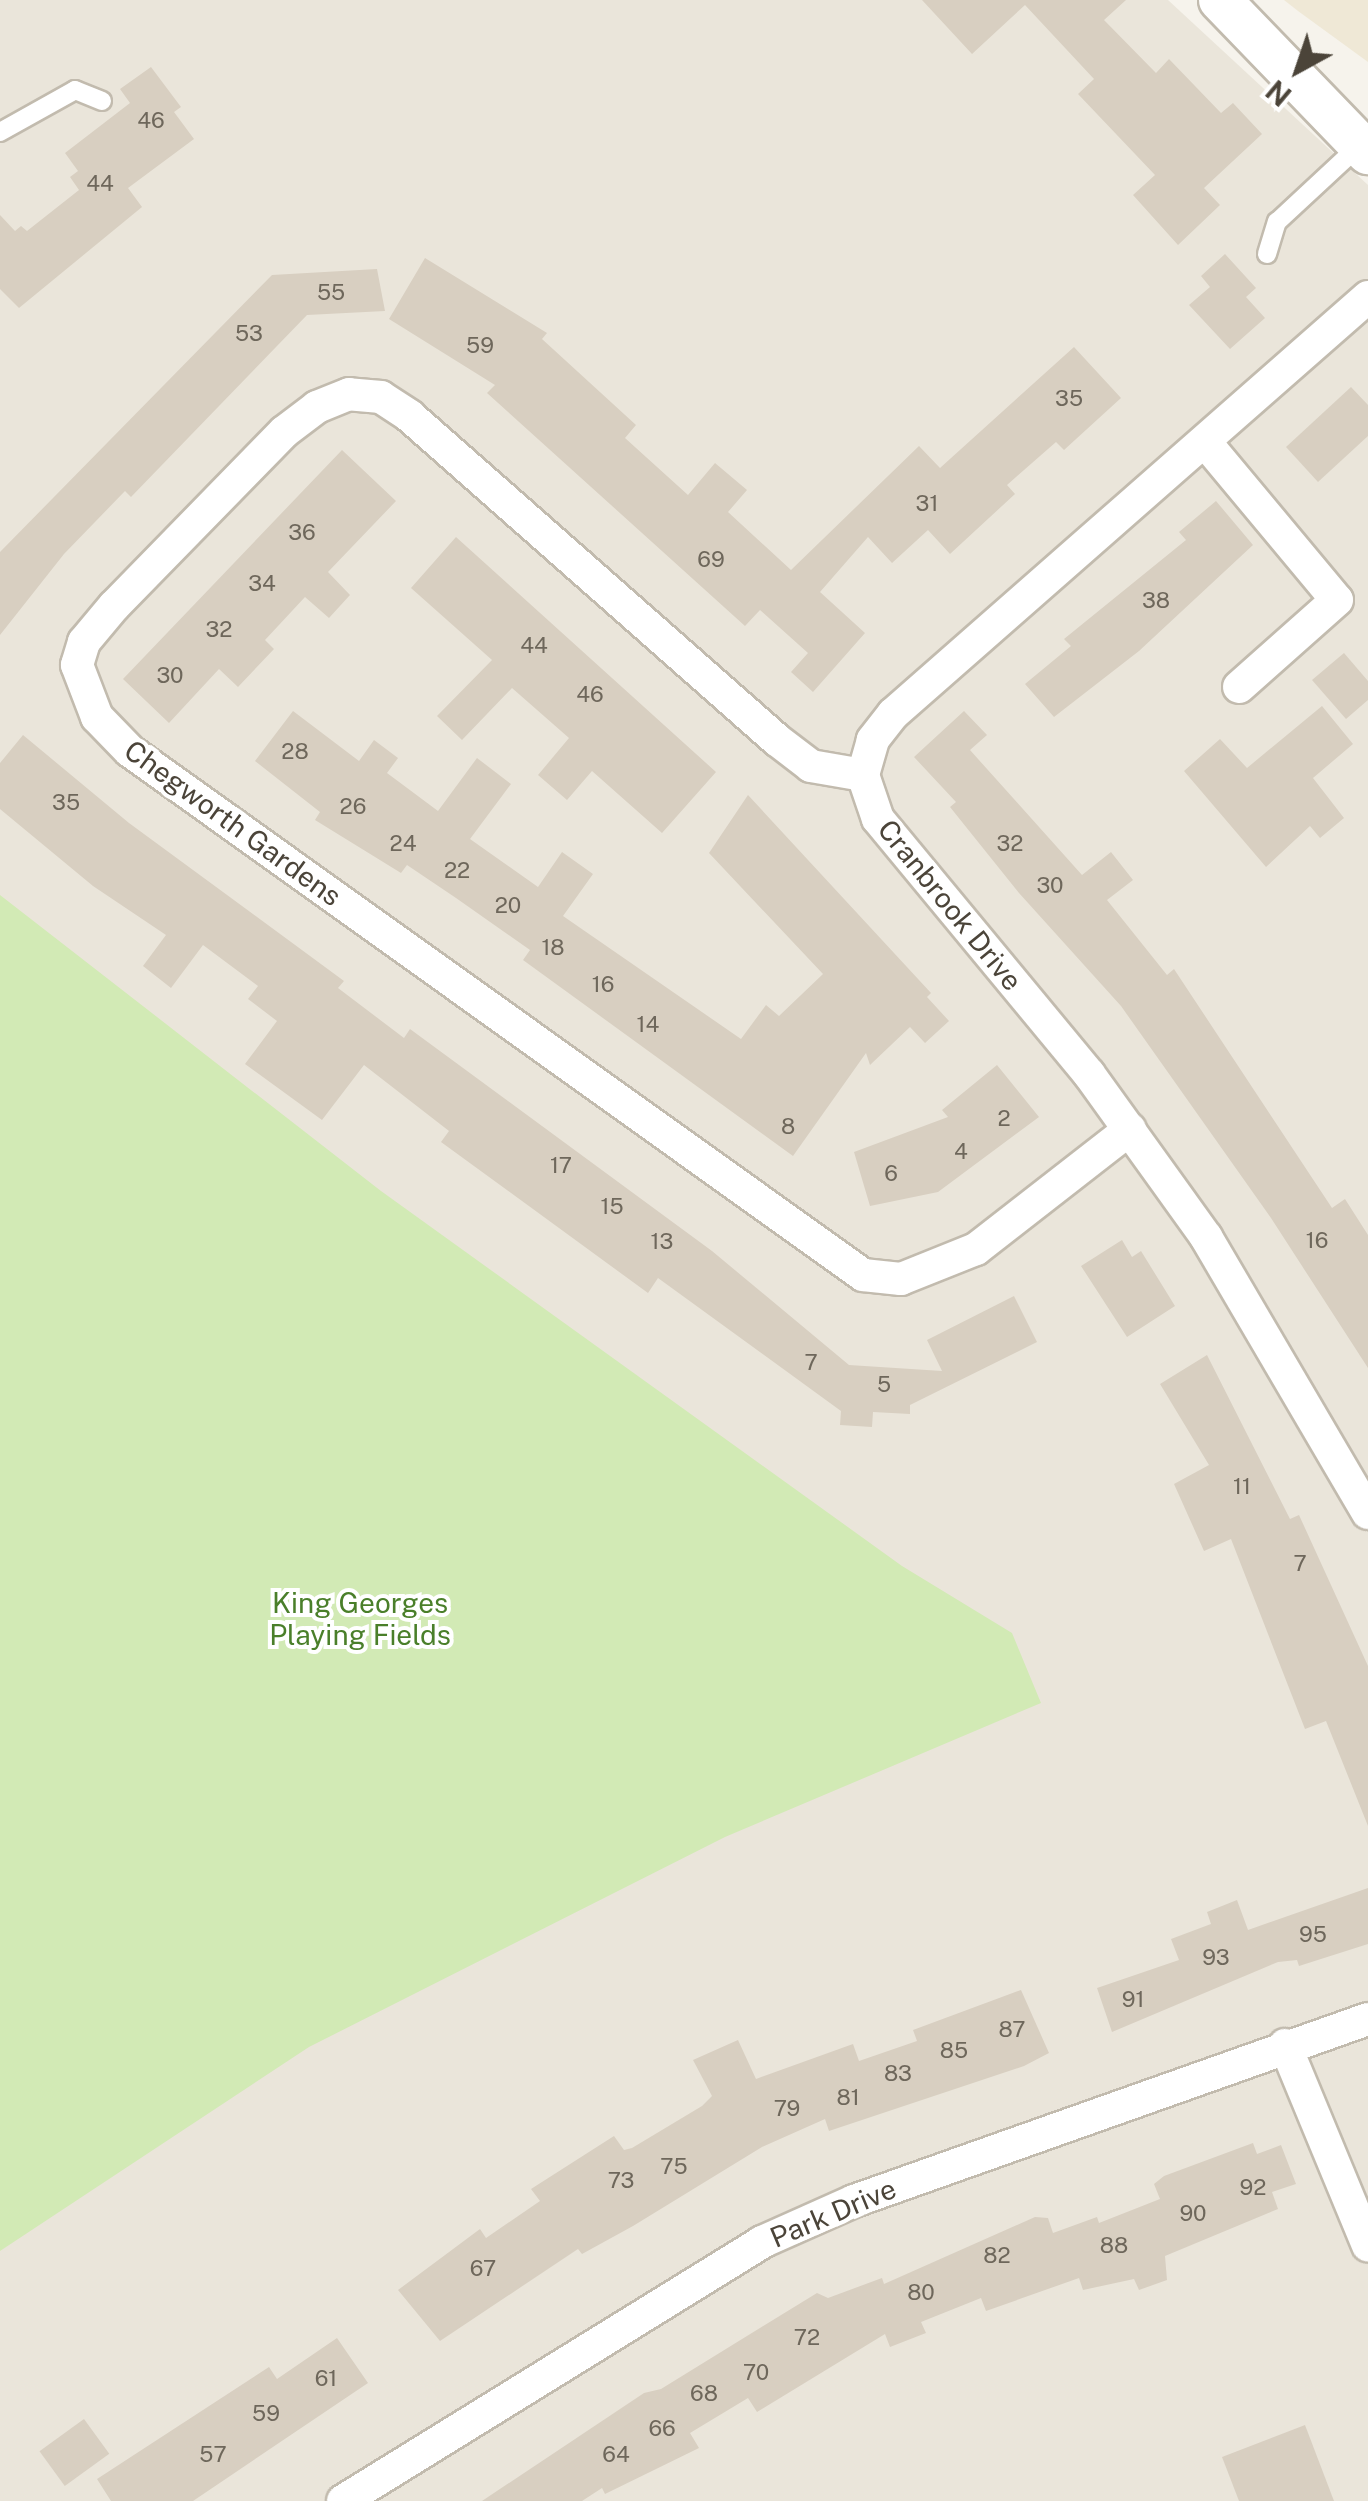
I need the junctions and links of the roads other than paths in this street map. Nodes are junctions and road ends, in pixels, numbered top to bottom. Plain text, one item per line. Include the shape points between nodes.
1 (1220, 0) edge
2 (102, 101) dead end
3 (0, 132) edge
4 (1364, 149) edge
5 (1268, 254) dead end
6 (1368, 297) edge
7 (1206, 443) junction
8 (1239, 687) dead end
9 (863, 776) junction
10 (1130, 1129) junction
11 (1368, 1513) edge
12 (1368, 2019) edge
13 (1285, 2044) junction
14 (1368, 2245) edge
15 (343, 2501) edge

1 - 4 street
2 - 3 lane via 75,90
4 - 5 lane via 1277,222
6 - 7 street
7 - 8 street via 1338,600
7 - 9 street via 892,714 873,740
9 - 10 street, Cranbrook Drive via 878,819
9 - 10 street, Chegworth Gardens via 811,766 777,740 381,397 349,394 317,406 284,432 114,606 84,642 77,665 97,716 130,751 864,1274 901,1279 976,1250
10 - 11 street, Cranbrook Drive via 1259,1318
12 - 13 street, Park Drive
13 - 14 street
13 - 15 street, Park Drive via 854,2201 762,2242

